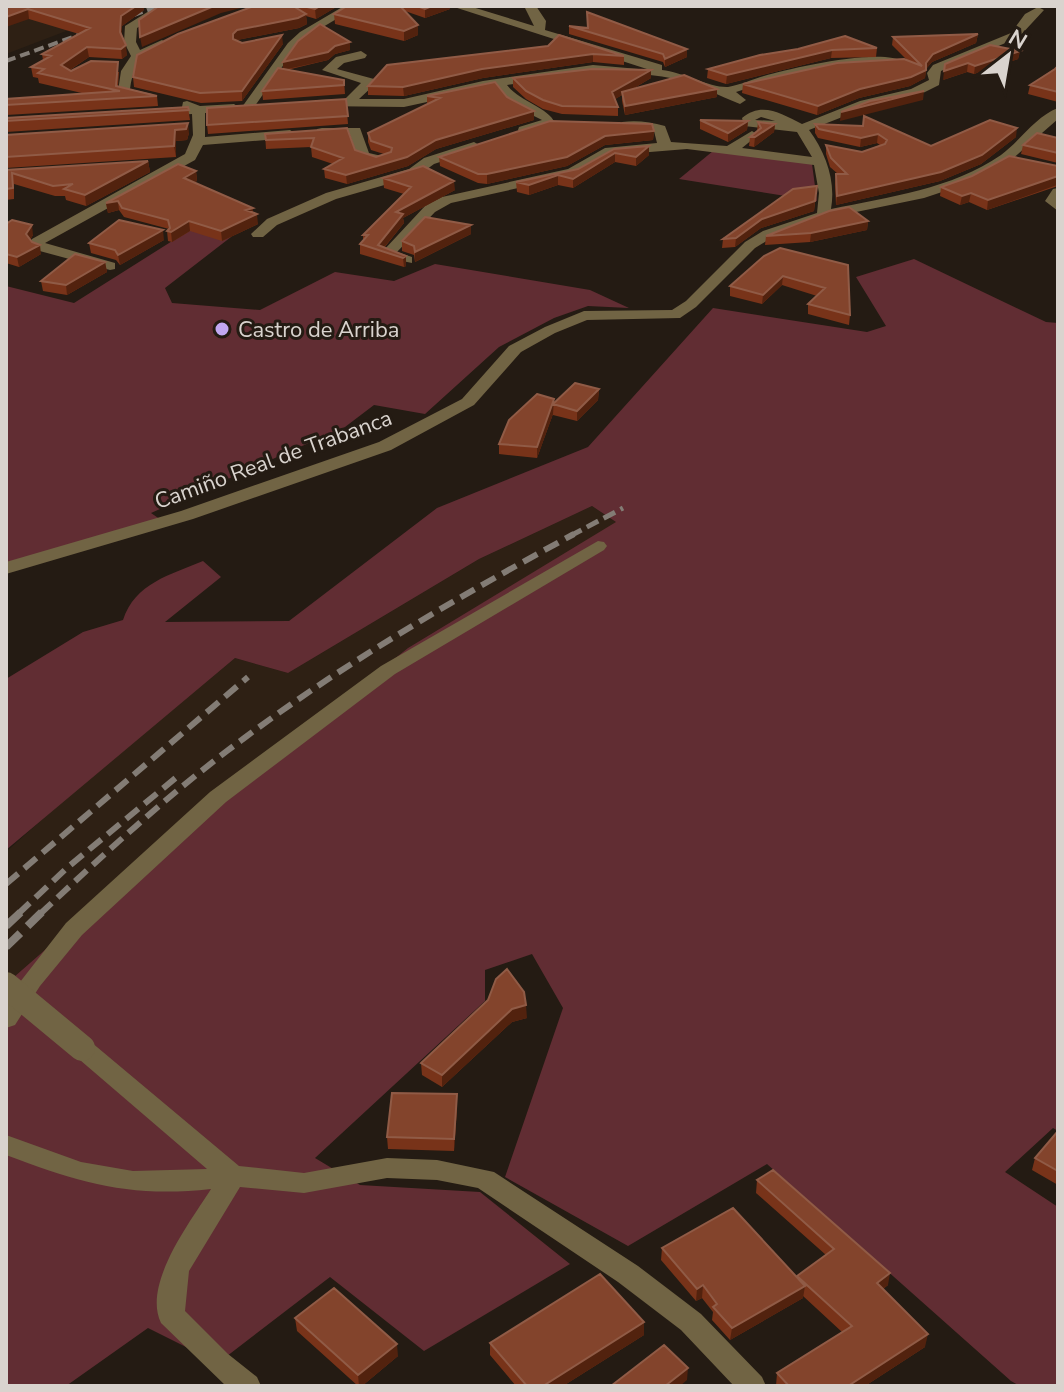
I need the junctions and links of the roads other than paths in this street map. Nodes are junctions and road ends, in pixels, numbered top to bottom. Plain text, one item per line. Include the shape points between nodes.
1 (352, 6) edge
2 (457, 6) edge
3 (530, 6) edge
4 (1022, 6) edge
5 (153, 9) edge
6 (540, 29) junction
7 (304, 34) junction
8 (174, 39) edge
9 (276, 39) edge
10 (361, 55) dead end
11 (627, 58) junction
12 (132, 61) junction
13 (898, 62) edge
14 (608, 64) edge
15 (113, 67) edge
16 (676, 75) junction
17 (499, 83) junction
18 (726, 91) junction
19 (740, 100) junction
20 (350, 101) junction
21 (307, 104) edge
22 (263, 106) edge
23 (248, 107) junction
24 (198, 110) junction
25 (1058, 112) edge
26 (153, 113) edge
27 (827, 120) junction
28 (773, 121) junction
29 (852, 124) edge
30 (751, 125) junction
31 (611, 126) edge
32 (801, 129) junction
33 (195, 131) junction
34 (503, 137) edge
35 (488, 141) edge
36 (813, 144) junction
37 (669, 147) junction
38 (830, 147) edge
39 (730, 150) junction
40 (383, 158) edge
41 (1005, 158) junction
42 (820, 162) junction
43 (181, 163) junction
44 (1029, 163) edge
45 (140, 165) edge
46 (463, 185) dead end
47 (478, 192) junction
48 (1058, 192) edge
49 (1058, 207) edge
50 (85, 214) junction
51 (823, 215) junction
52 (111, 221) dead end
53 (258, 234) dead end
54 (407, 260) edge
55 (110, 266) dead end
56 (598, 546) dead end
57 (6, 568) edge
58 (6, 985) edge
59 (6, 1019) edge
60 (6, 1145) edge
61 (233, 1176) junction
62 (247, 1386) edge
63 (752, 1386) edge

1 - 7 street
2 - 6 street
3 - 6 street
4 - 27 street via 1043,11 1024,21 1015,35 937,68 935,82 926,88
5 - 12 street via 131,26
6 - 11 street
7 - 9 street
7 - 23 street
8 - 12 street
10 - 20 street via 340,60 328,70 370,82
11 - 14 street
11 - 16 street
12 - 15 street
12 - 24 street via 124,97
13 - 18 street via 829,66
16 - 17 street via 593,69
16 - 18 street
17 - 20 street via 404,103
17 - 34 street via 512,100 556,123
18 - 19 street
19 - 28 street
19 - 30 street
20 - 21 street
22 - 23 street
23 - 24 street
24 - 26 street
24 - 33 street
25 - 41 street, Camiño Real de Trabanca
27 - 29 street
27 - 32 street
28 - 30 street
28 - 30 street
28 - 32 street
30 - 39 street
31 - 37 street via 655,127
32 - 36 street
33 - 40 street via 355,131 363,155
33 - 43 street via 190,157
35 - 53 street via 442,155 431,170 331,196 272,222
36 - 38 street
36 - 42 street
37 - 39 street
37 - 47 street via 610,151 572,172
39 - 42 street
41 - 44 street
41 - 51 street, Camiño Real de Trabanca via 945,187
42 - 51 street
43 - 45 street
43 - 50 street
46 - 47 street
47 - 54 street via 430,209 388,254
48 - 49 street via 1052,201
50 - 52 street
50 - 55 street via 37,244
51 - 57 street, Camiño Real de Trabanca via 750,245 675,315 584,316 550,330 515,349 468,402 385,446 187,515
56 - 59 street via 388,670 218,797 74,929
58 - 61 street, bridge
60 - 61 street via 79,1172 133,1181
61 - 62 street via 176,1269 171,1315
61 - 63 street via 304,1183 387,1168 485,1179 691,1322

